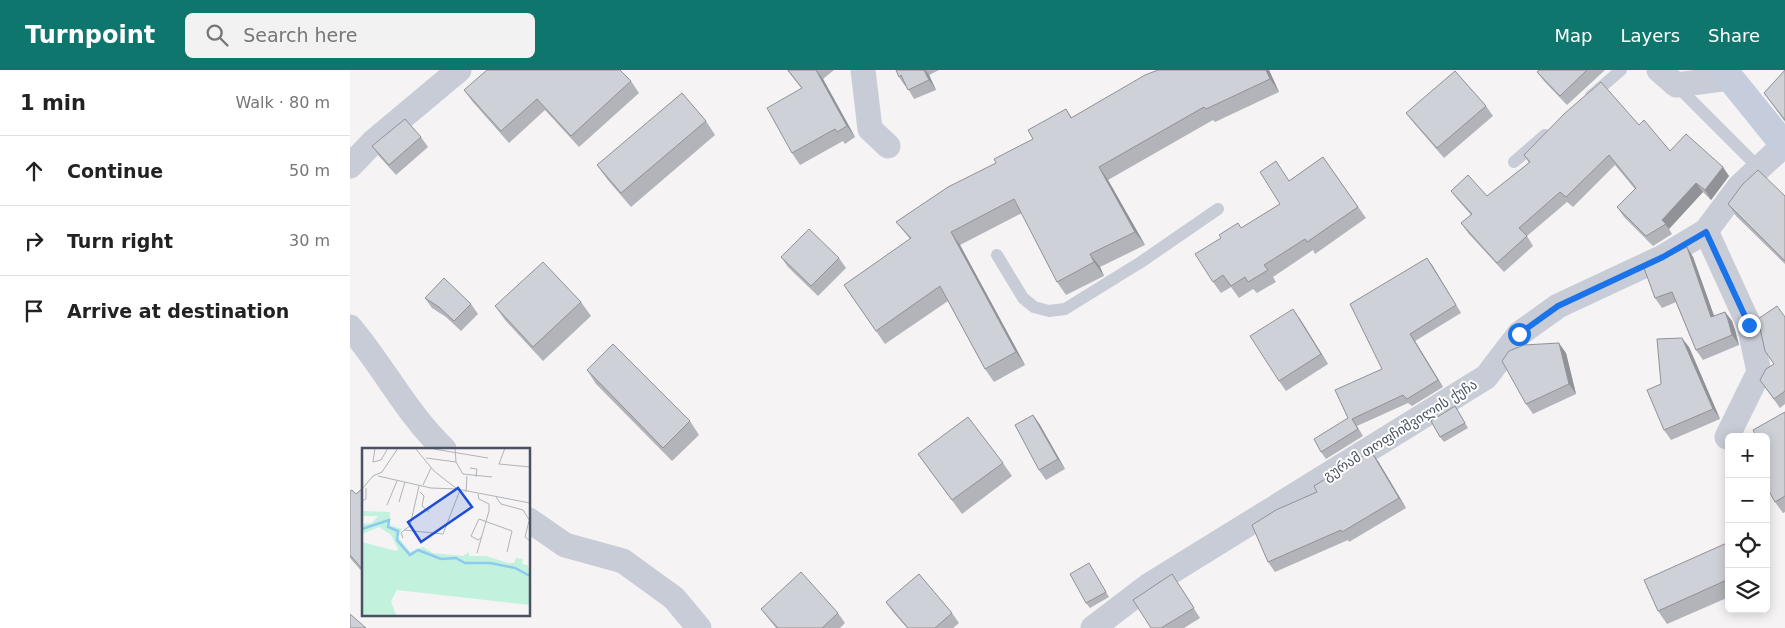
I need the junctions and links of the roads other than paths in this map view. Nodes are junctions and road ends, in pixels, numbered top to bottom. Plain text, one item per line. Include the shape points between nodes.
1 (459, 70) edge
2 (863, 70) edge
3 (1621, 70) edge
4 (1727, 74) edge
5 (1668, 78) edge
6 (1578, 107) edge
7 (1557, 125) edge
8 (1784, 145) edge
9 (888, 146) dead end
10 (1514, 162) dead end
11 (350, 166) edge
12 (1759, 168) junction
13 (1218, 209) dead end
14 (1706, 232) junction
15 (997, 255) dead end
16 (350, 327) edge
17 (1729, 433) edge
18 (443, 448) edge
19 (530, 521) edge
20 (699, 628) edge
21 (1093, 628) edge

1 - 11 street via 374,141
2 - 9 street via 870,129
3 - 6 lane
4 - 5 street
4 - 8 street
5 - 12 lane
7 - 10 lane
8 - 12 street, გურამ თოფჩიშვილის ქუჩა
12 - 14 street, გურამ თოფჩიშვილის ქუჩა via 1739,187
13 - 15 lane via 1065,309 1049,311 1034,307 1024,298
14 - 17 street via 1749,325 1759,372
14 - 21 street, გურამ თოფჩიშვილის ქუჩა via 1663,257 1558,306 1519,334 1486,377 1148,586
16 - 18 street via 430,436
19 - 20 street via 565,545 623,561 674,598

